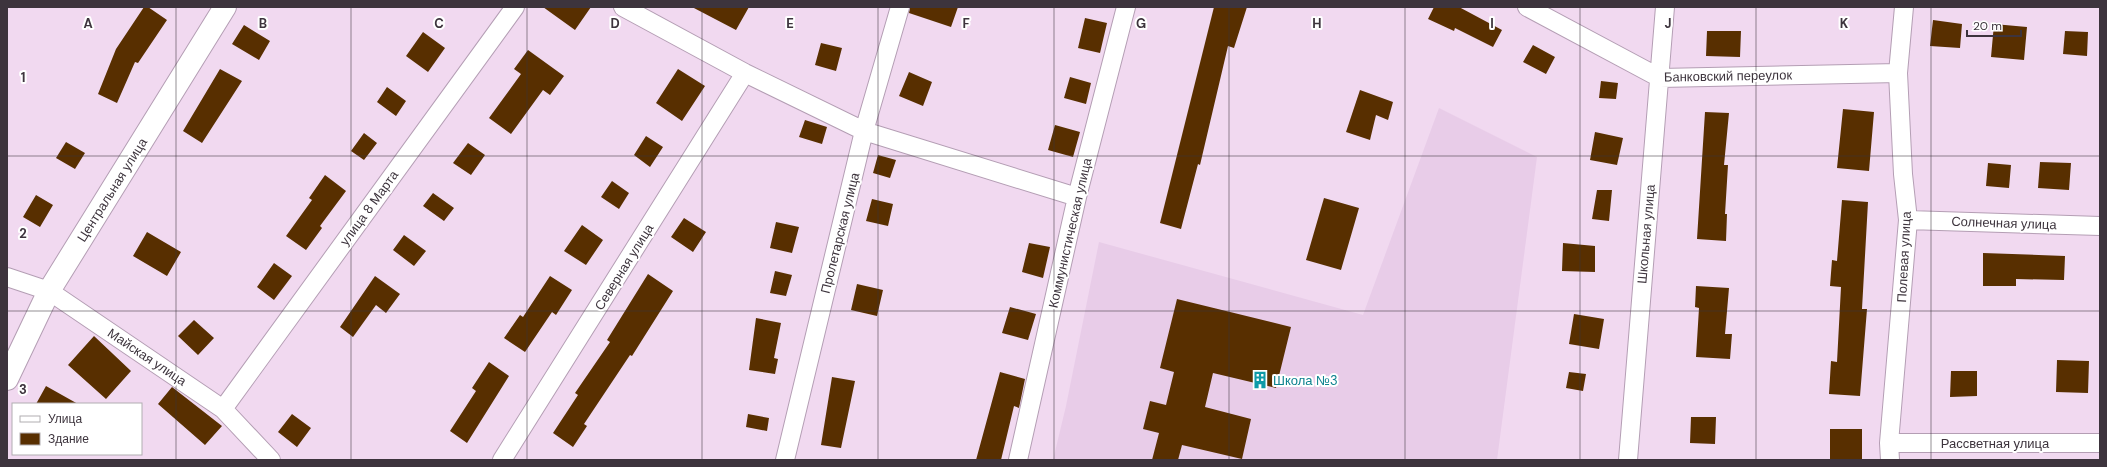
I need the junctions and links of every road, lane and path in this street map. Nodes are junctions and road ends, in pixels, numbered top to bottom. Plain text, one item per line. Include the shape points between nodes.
1 (225, 7) edge
2 (515, 7) edge
3 (623, 7) edge
4 (900, 7) edge
5 (1126, 7) edge
6 (1527, 7) edge
7 (1665, 7) edge
8 (1904, 7) edge
9 (745, 73) junction
10 (1898, 73) junction
11 (1660, 78) junction
12 (864, 131) junction
13 (1077, 197) junction
14 (1908, 220) junction
15 (2100, 226) edge
16 (7, 277) edge
17 (49, 291) junction
18 (7, 379) edge
19 (223, 409) junction
20 (2100, 443) edge
21 (1889, 452) edge
22 (271, 460) edge
23 (502, 460) edge
24 (785, 460) edge
25 (1018, 460) edge
26 (1628, 460) edge

1 - 17 main road, Центральная улица
2 - 19 street, улица 8 Марта
3 - 9 street
4 - 12 street, Пролетарская улица
5 - 13 street, Коммунистическая улица
6 - 11 street, Банковский переулок
7 - 11 street, Школьная улица
8 - 10 street, Полевая улица
9 - 12 street
9 - 23 street, Северная улица via 522,432
10 - 11 street, Банковский переулок
10 - 14 street, Полевая улица
11 - 26 street, Школьная улица
12 - 13 street
12 - 24 street, Пролетарская улица
13 - 25 street, Коммунистическая улица
14 - 15 street, Солнечная улица
14 - 21 street, Полевая улица
16 - 17 street, Майская улица
17 - 18 main road, Центральная улица
17 - 19 street, Майская улица
19 - 22 street, Майская улица
20 - 21 street, Рассветная улица

